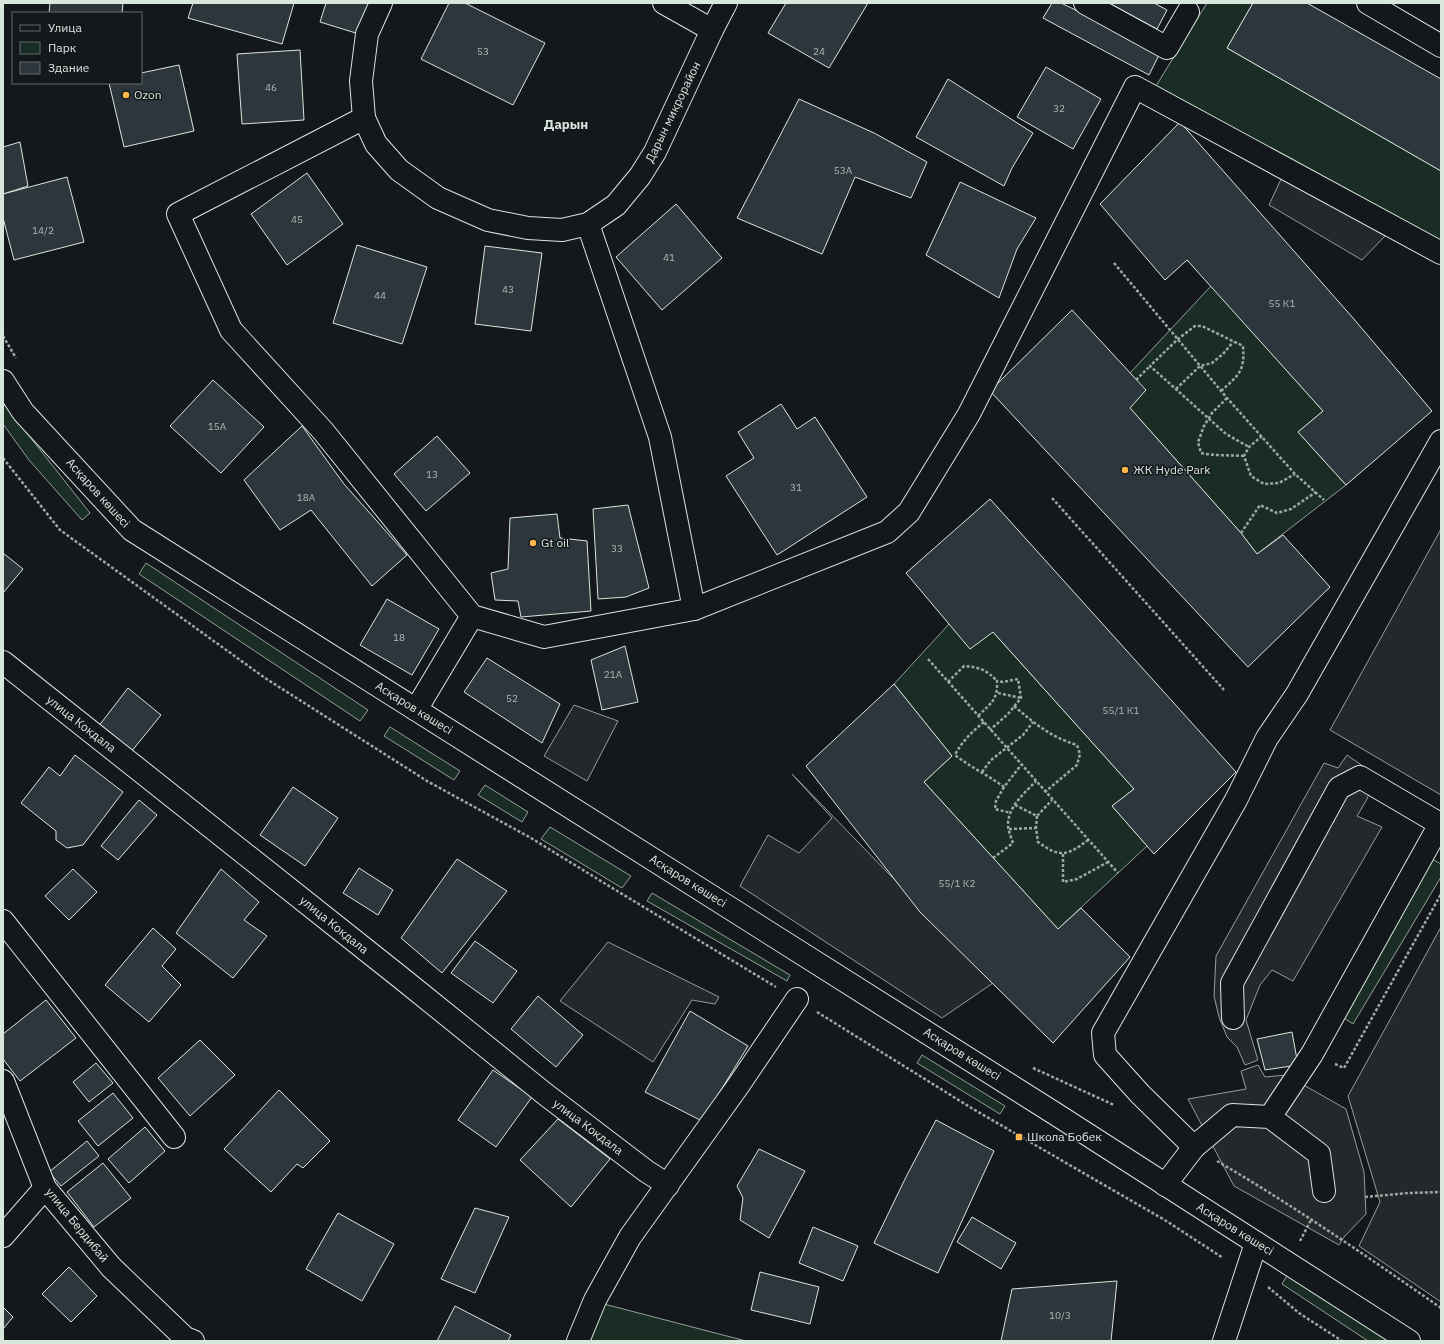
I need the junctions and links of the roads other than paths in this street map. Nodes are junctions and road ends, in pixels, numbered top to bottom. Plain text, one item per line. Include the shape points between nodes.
1 (381, 3) edge
2 (664, 3) edge
3 (726, 3) edge
4 (1085, 3) edge
5 (1368, 3) edge
6 (1185, 6) edge
7 (712, 30) junction
8 (1441, 46) edge
9 (364, 118) junction
10 (588, 224) junction
11 (1441, 253) edge
12 (3, 381) edge
13 (1441, 441) edge
14 (694, 609) junction
15 (472, 616) junction
16 (3, 662) edge
17 (415, 709) junction
18 (3, 921) edge
19 (797, 999) road end
20 (1233, 1018) dead end
21 (3, 1081) edge
22 (1270, 1117) junction
23 (174, 1137) dead end
24 (1194, 1147) junction
25 (668, 1185) junction
26 (1165, 1185) junction
27 (46, 1188) junction
28 (1324, 1191) dead end
29 (3, 1236) edge
30 (1256, 1243) junction
31 (193, 1341) edge
32 (578, 1341) edge
33 (1224, 1341) edge
34 (1409, 1341) edge

1 - 9 street, Дарын микрорайон via 367,34 361,81
2 - 7 street
3 - 7 street, Дарын микрорайон
4 - 6 street via 1168,48
5 - 8 street
7 - 10 street, Дарын микрорайон via 655,152 640,176 616,205
9 - 10 street, Дарын микрорайон via 376,144 399,170 438,198 488,220 528,228 562,230
9 - 15 street via 178,214 231,330 323,431
10 - 14 street via 660,437
11 - 14 street via 1135,87 969,414 909,512 887,532
12 - 17 street, Асқаров көшесі via 23,412 132,530
13 - 24 street via 1297,694 1267,738 1236,800 1103,1033 1105,1055
14 - 15 street via 544,637
15 - 17 street
16 - 25 street, улица Кокдала via 545,1094
17 - 26 street, Асқаров көшесі
18 - 23 street
19 - 25 street
20 - 22 street via 1232,982 1339,788 1360,778 1440,824 1312,1054
21 - 27 street, улица Бердибай
22 - 24 street via 1232,1114
22 - 28 street via 1319,1154
24 - 26 street
25 - 32 street via 630,1237 595,1300
26 - 30 street, Асқаров көшесі
27 - 29 street
27 - 31 street, улица Бердибай via 111,1267 185,1338
30 - 33 street
30 - 34 street, Асқаров көшесі

